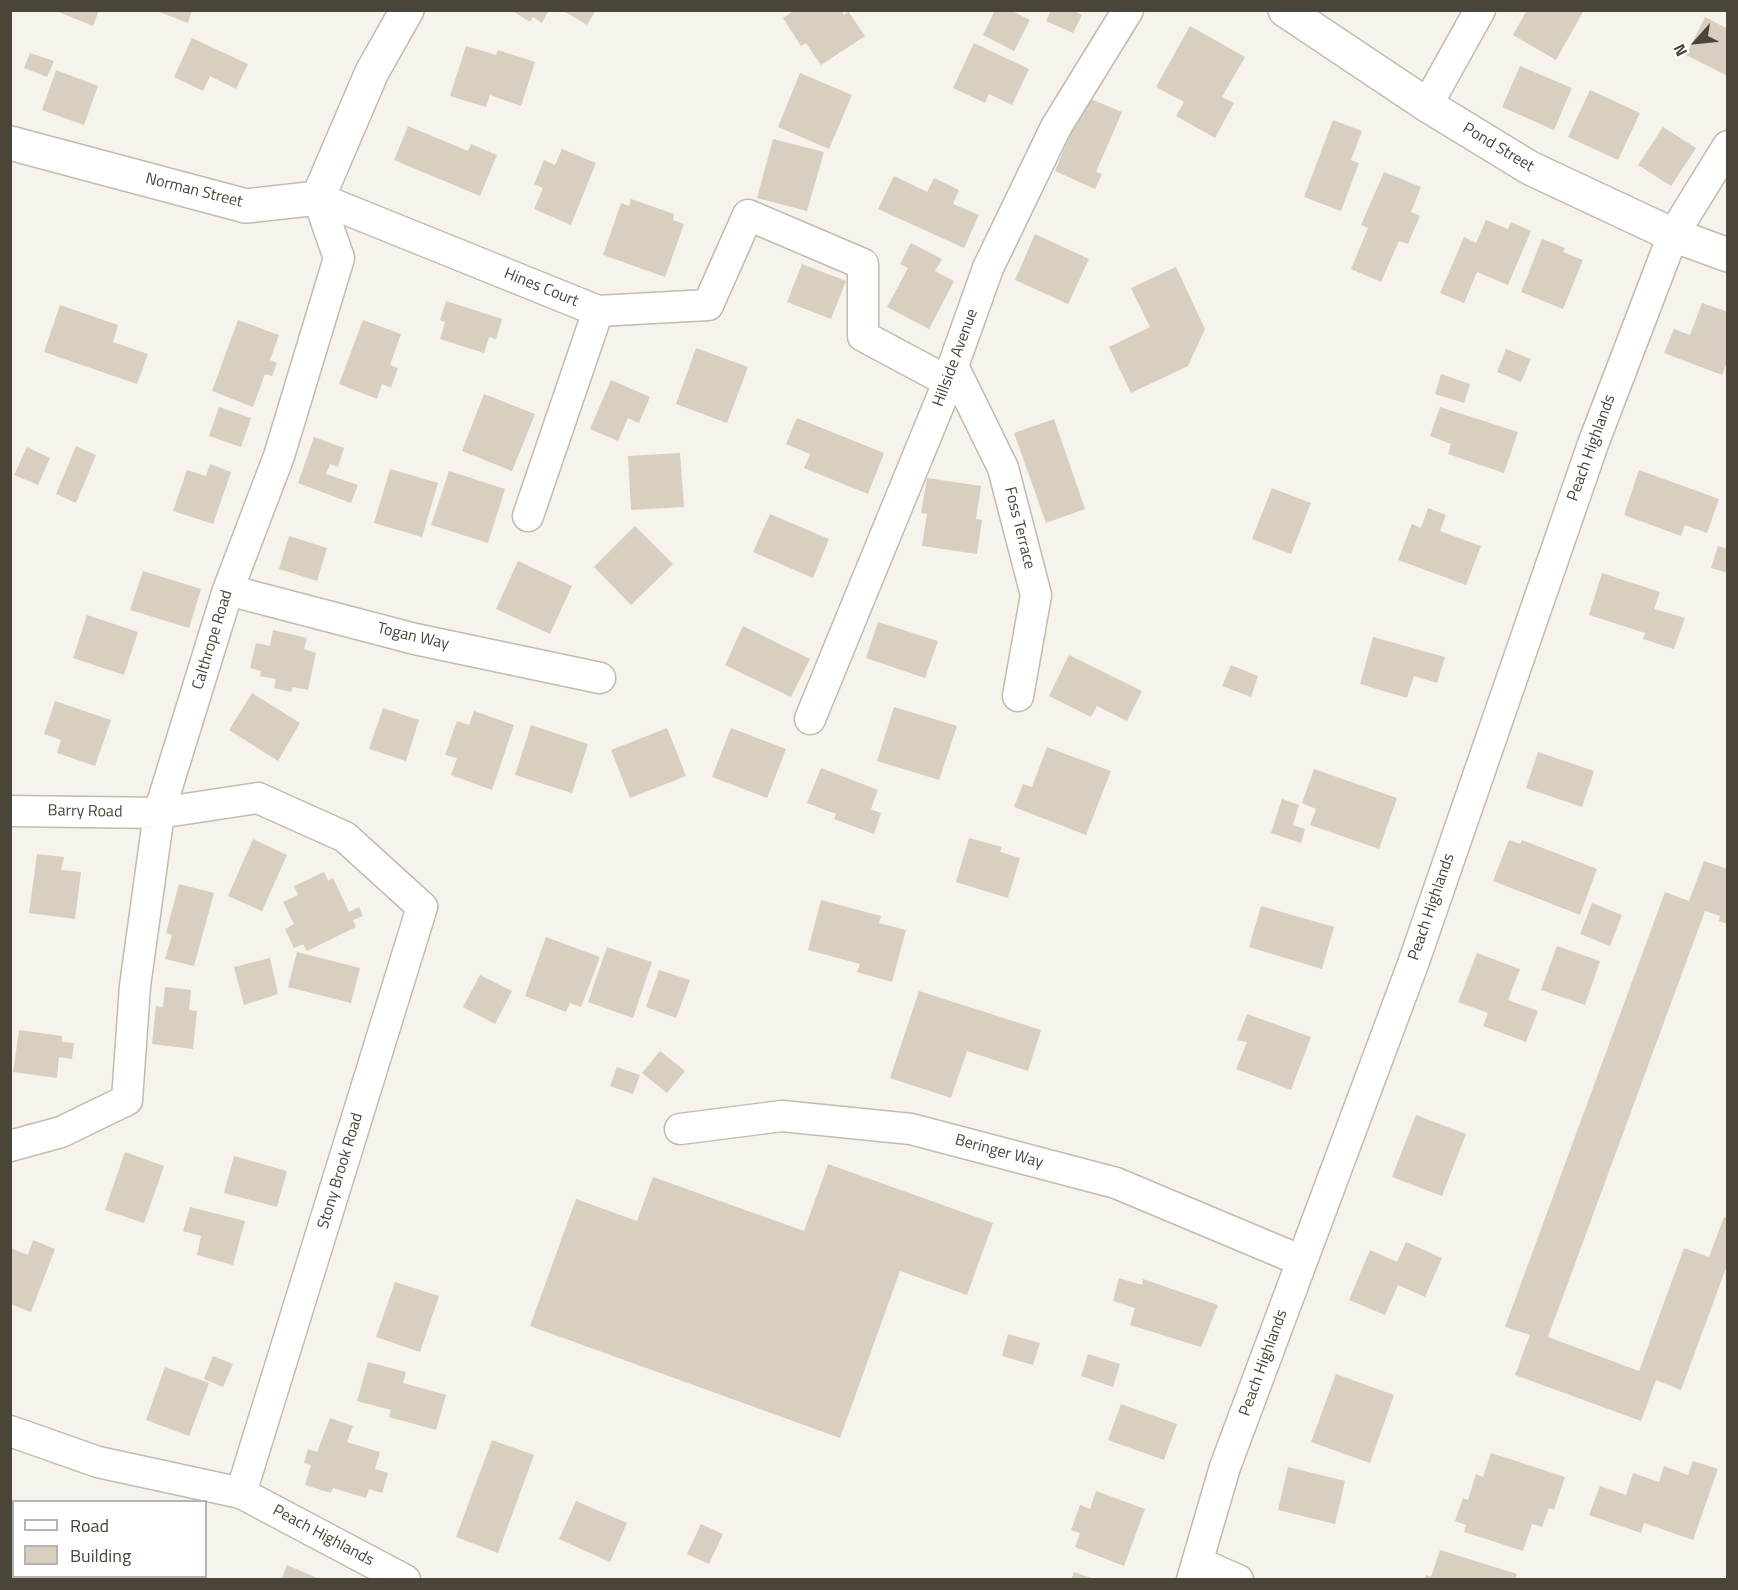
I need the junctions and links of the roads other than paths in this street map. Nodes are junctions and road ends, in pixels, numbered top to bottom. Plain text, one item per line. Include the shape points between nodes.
1 (407, 10) edge
2 (1128, 10) edge
3 (1285, 10) edge
4 (1480, 10) edge
5 (1427, 105) junction
6 (10, 142) edge
7 (1728, 146) edge
8 (318, 198) junction
9 (1673, 235) junction
10 (1728, 255) edge
11 (598, 311) junction
12 (952, 375) junction
13 (528, 516) dead end
14 (228, 590) junction
15 (600, 678) dead end
16 (1018, 696) dead end
17 (810, 719) dead end
18 (10, 811) edge
19 (159, 813) junction
20 (680, 1129) dead end
21 (10, 1146) edge
22 (1302, 1260) junction
23 (10, 1431) edge
24 (241, 1493) junction
25 (1194, 1571) edge
26 (405, 1580) edge
27 (1238, 1580) edge

1 - 8 street via 372,72
2 - 12 street, Hillside Avenue via 1056,127 988,268
3 - 5 street, Pond Street
4 - 5 street
5 - 9 street, Pond Street via 1530,168
6 - 8 street, Norman Street via 246,206
7 - 9 street, Peach Highlands
8 - 11 street, Hines Court
8 - 14 street, Calthrope Road via 339,258 279,456
9 - 10 street, Pond Street
9 - 22 street, Peach Highlands via 1593,444 1413,964
11 - 12 street via 708,305 748,215 863,264 863,336
11 - 13 street, Hines Court
12 - 16 street, Foss Terrace via 1003,468 1036,596
12 - 17 street, Hillside Avenue
14 - 15 street, Togan Way via 415,639
14 - 19 street, Calthrope Road
18 - 19 street, Barry Road
19 - 21 street, Calthrope Road via 135,986 127,1100 61,1132
19 - 24 street, Stony Brook Road via 258,798 345,837 422,907
20 - 22 street, Beringer Way via 782,1116 911,1129 1116,1183
22 - 25 street, Peach Highlands via 1225,1467
23 - 24 street via 98,1462
24 - 26 street, Peach Highlands
25 - 27 street

